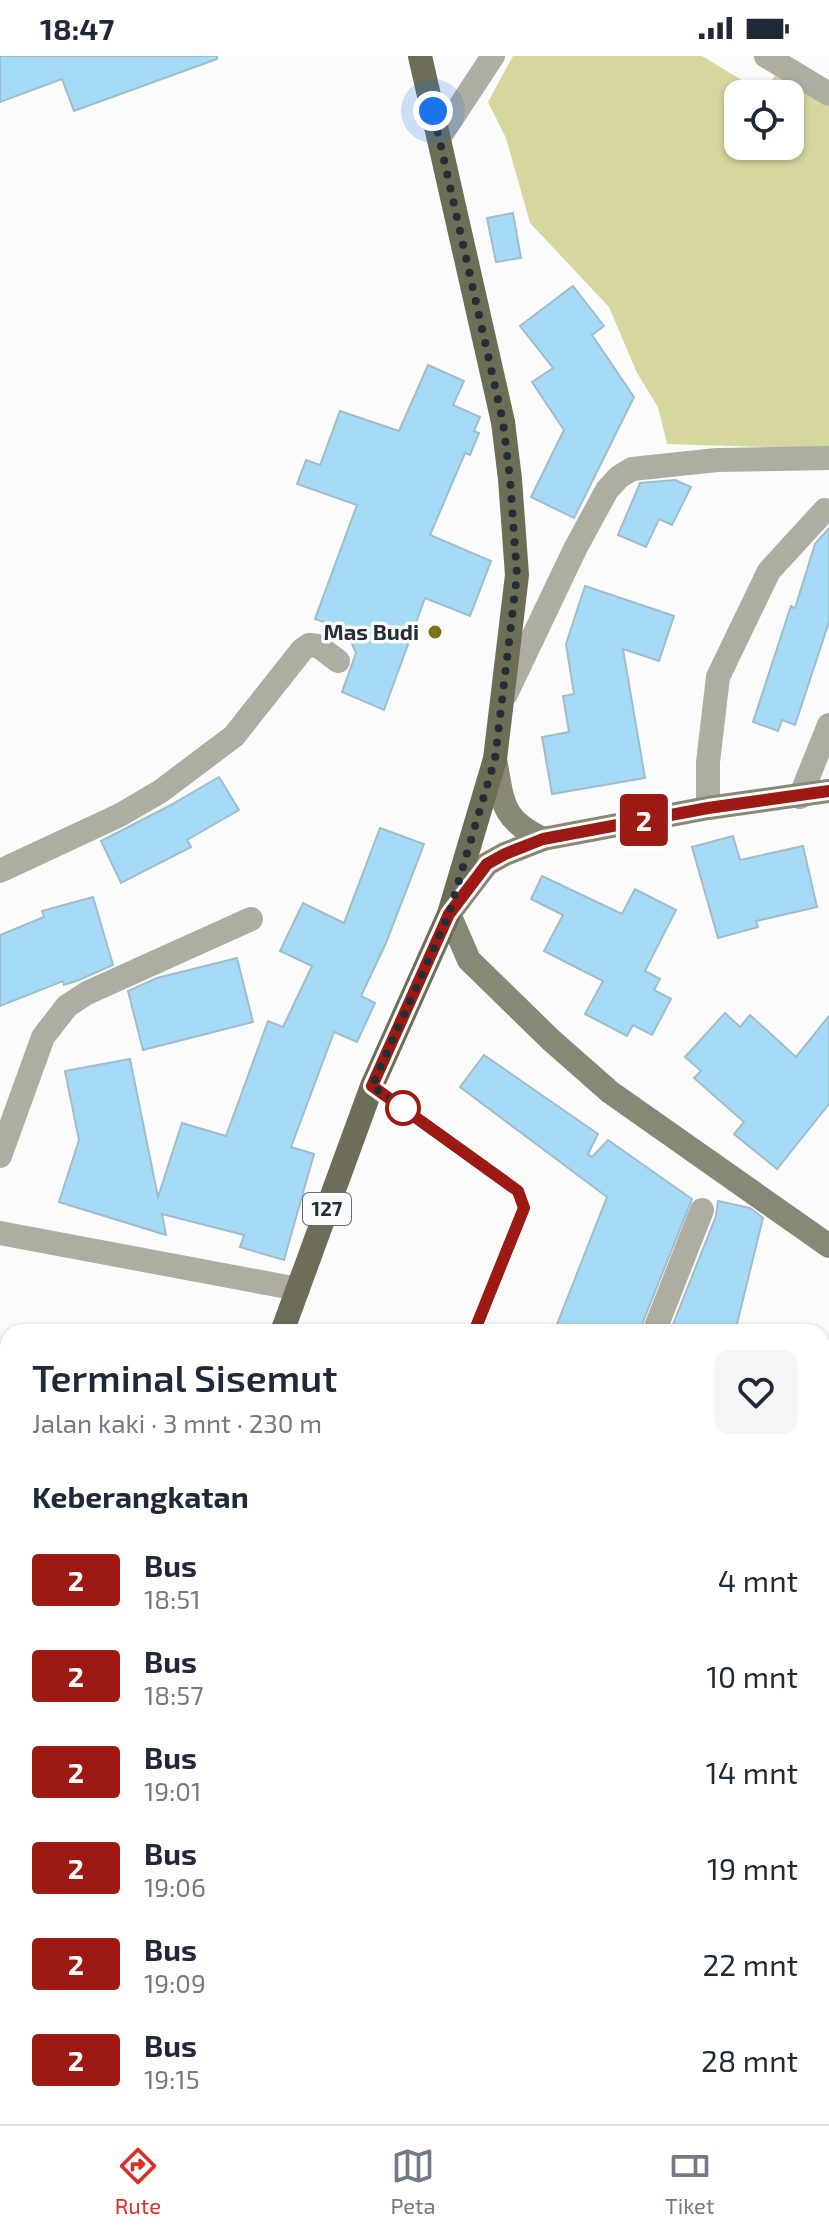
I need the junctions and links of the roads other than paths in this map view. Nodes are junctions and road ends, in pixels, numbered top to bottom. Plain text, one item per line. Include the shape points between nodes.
1 (420, 56) edge
2 (493, 56) edge
3 (766, 56) edge
4 (829, 94) edge
5 (439, 138) junction
6 (829, 458) edge
7 (825, 510) dead end
8 (338, 661) dead end
9 (503, 700) junction
10 (829, 725) edge
11 (495, 759) junction
12 (829, 791) edge
13 (800, 797) junction
14 (708, 808) junction
15 (543, 839) junction
16 (0, 871) edge
17 (449, 914) junction
18 (251, 919) dead end
19 (372, 1086) junction
20 (7, 1116) edge
21 (0, 1156) edge
22 (702, 1210) dead end
23 (0, 1233) edge
24 (829, 1246) edge
25 (298, 1289) junction
26 (285, 1324) edge
27 (477, 1324) edge
28 (657, 1324) edge

1 - 5 main road, 127
2 - 5 street
3 - 4 street
5 - 9 main road, 127 via 503,422 510,479 517,575
6 - 9 street via 717,460 632,469 619,477 575,549
7 - 14 street via 769,571 718,677
8 - 16 street via 309,645 234,736 161,791
9 - 11 main road, 127
10 - 13 street
11 - 15 main road via 505,807 521,828
11 - 17 main road, 127
12 - 13 main road
13 - 14 main road
14 - 15 main road
15 - 17 main road via 487,864
17 - 19 main road, 127
17 - 24 main road via 469,960 610,1092
18 - 20 street via 67,1006 43,1037
19 - 25 main road, 127
19 - 27 lane via 522,1199 524,1208
20 - 21 street
22 - 28 street
23 - 25 street
25 - 26 main road, 127

